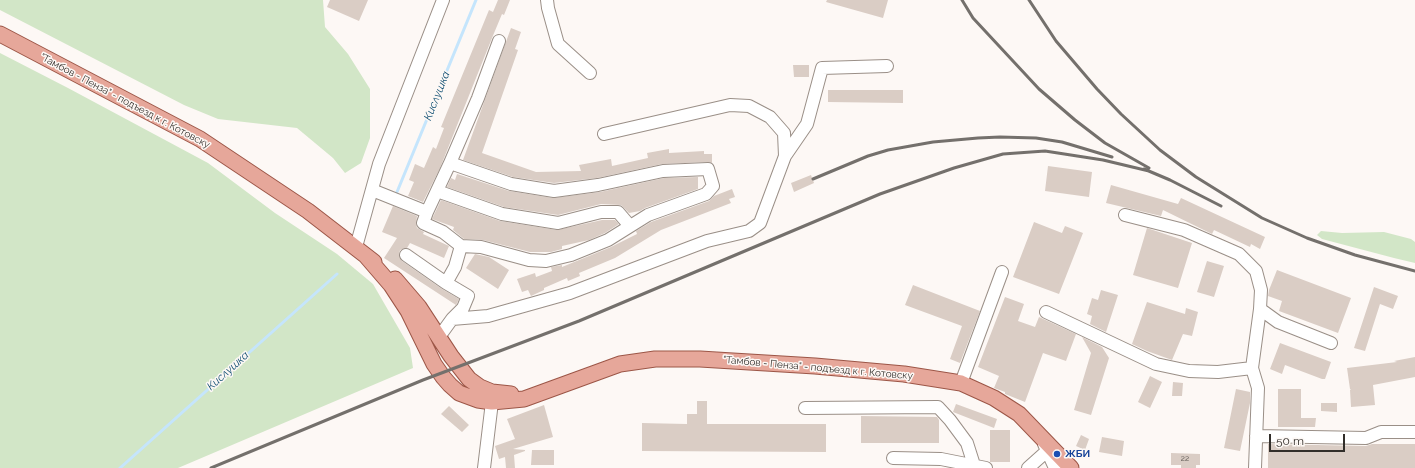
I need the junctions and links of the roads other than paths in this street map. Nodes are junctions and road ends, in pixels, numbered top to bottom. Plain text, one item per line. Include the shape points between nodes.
1 (443, 0) edge
2 (548, 0) edge
3 (0, 34) edge
4 (500, 41) dead end
5 (886, 66) dead end
6 (590, 73) dead end
7 (604, 134) dead end
8 (785, 156) junction
9 (450, 163) junction
10 (372, 190) junction
11 (437, 191) junction
12 (427, 212) junction
13 (1125, 215) dead end
14 (630, 226) junction
15 (461, 246) junction
16 (361, 251) junction
17 (406, 256) dead end
18 (1002, 272) dead end
19 (446, 283) junction
20 (1260, 309) junction
21 (1046, 312) dead end
22 (452, 319) junction
23 (439, 337) junction
24 (1331, 343) dead end
25 (1252, 368) junction
26 (961, 383) junction
27 (539, 393) junction
28 (492, 402) junction
29 (805, 408) dead end
30 (1415, 432) edge
31 (1040, 434) junction
32 (1256, 436) junction
33 (1048, 451) junction
34 (893, 458) dead end
35 (974, 466) junction
36 (484, 468) edge
37 (986, 468) edge
38 (1028, 468) edge
39 (1055, 468) edge
40 (1071, 468) edge
41 (1254, 468) edge

1 - 10 street via 379,164
2 - 6 street via 558,44
3 - 16 main road, "Тамбов - Пенза" - подъезд к г. Котовску via 200,139 308,211
4 - 9 street
5 - 8 street via 822,68 807,124
7 - 8 street via 730,105 749,106 770,117 784,133
8 - 22 street via 760,223 749,230 707,242 570,293 488,316
9 - 11 street
9 - 14 street via 511,184 554,191 598,185 663,171 708,169 713,186 706,194 648,215
10 - 12 street
10 - 16 street
11 - 12 street
11 - 14 street via 502,214 558,223 600,212 618,212
12 - 15 street via 423,223 443,232
13 - 20 street via 1184,230 1239,254 1256,270
14 - 15 street via 608,240 571,255 546,261 529,260 481,247
15 - 19 street via 456,267
16 - 23 main road, "Тамбов - Пенза" - подъезд к г. Котовску via 400,284
16 - 28 main road, "Тамбов - Пенза" - подъезд к г. Котовску via 391,285 408,311 434,364 450,385 459,393
17 - 19 street
18 - 26 street
19 - 22 street via 468,296 463,308
20 - 24 street via 1278,322
20 - 25 street
21 - 25 street via 1156,364 1189,371 1218,372
22 - 23 street
23 - 27 main road, "Тамбов - Пенза" - подъезд к г. Котовску via 461,370 480,387 505,394
25 - 32 street via 1258,388
26 - 27 main road, "Тамбов - Пенза" - подъезд к г. Котовску via 890,372 670,358 620,364
26 - 31 main road, "Тамбов - Пенза" - подъезд к г. Котовску via 1007,405
27 - 28 main road, "Тамбов - Пенза" - подъезд к г. Котовску via 524,399
28 - 36 street
29 - 35 street via 938,407 967,443
30 - 32 street via 1381,432 1366,438
31 - 33 street
31 - 40 main road, "Тамбов - Пенза" - подъезд к г. Котовску
32 - 41 street
33 - 38 street
33 - 39 street
34 - 35 street via 941,459
35 - 37 street

